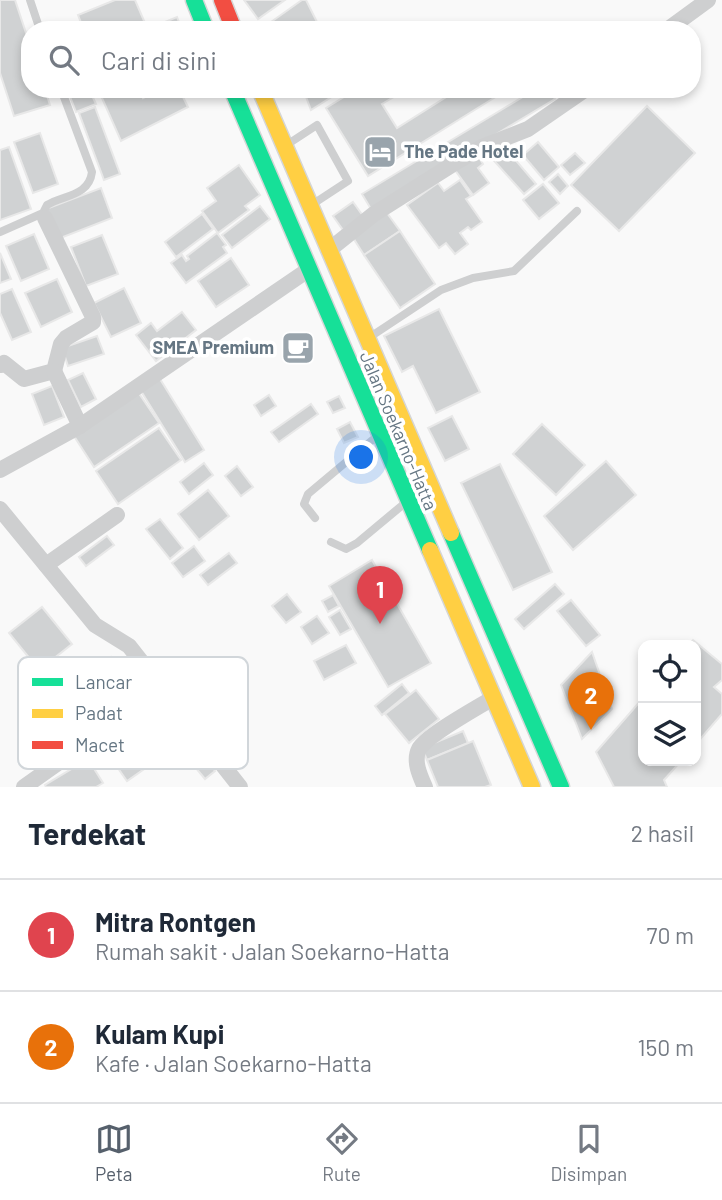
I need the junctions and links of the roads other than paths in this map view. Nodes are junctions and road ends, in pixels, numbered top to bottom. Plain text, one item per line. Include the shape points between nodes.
1 (30, 0) edge
2 (194, 0) edge
3 (222, 0) edge
4 (708, 0) edge
5 (37, 21) edge
6 (202, 21) edge
7 (230, 21) edge
8 (679, 21) edge
9 (64, 98) edge
10 (236, 98) edge
11 (264, 98) edge
12 (573, 98) edge
13 (285, 146) junction
14 (310, 206) junction
15 (576, 211) dead end
16 (44, 216) junction
17 (0, 232) edge
18 (330, 250) junction
19 (309, 270) junction
20 (368, 338) junction
21 (1, 362) edge
22 (54, 371) junction
23 (80, 426) junction
24 (379, 434) junction
25 (0, 470) edge
26 (407, 501) junction
27 (0, 509) edge
28 (117, 515) dead end
29 (315, 518) dead end
30 (331, 542) dead end
31 (46, 565) junction
32 (138, 657) edge
33 (493, 698) junction
34 (540, 740) junction
35 (516, 749) junction
36 (49, 769) edge
37 (226, 769) edge
38 (24, 787) edge
39 (240, 787) edge
40 (425, 787) edge
41 (532, 787) edge
42 (561, 787) edge

1 - 5 lane
2 - 6 highway
3 - 7 highway
4 - 8 street
9 - 16 lane via 92,173 91,182 83,191 47,205
10 - 19 highway, Jalan Soekarno-Hatta
11 - 13 highway, Jalan Soekarno-Hatta
12 - 18 street via 528,129 447,167 374,214
13 - 14 highway, Jalan Soekarno-Hatta
13 - 14 lane via 317,125 348,181
14 - 18 highway, Jalan Soekarno-Hatta
15 - 20 lane via 514,271 473,278 441,290
16 - 17 lane
16 - 22 street via 93,317 89,326 61,344
18 - 20 highway, Jalan Soekarno-Hatta
19 - 23 street
19 - 24 highway, Jalan Soekarno-Hatta
20 - 34 highway, Jalan Soekarno-Hatta
21 - 22 street via 24,379
22 - 23 street
23 - 25 street
24 - 26 highway, Jalan Soekarno-Hatta
24 - 29 lane via 309,494 304,504
26 - 30 lane via 357,543 346,548
26 - 33 highway, Jalan Soekarno-Hatta
27 - 31 street
28 - 31 street
31 - 32 street via 95,625
33 - 35 highway, Jalan Soekarno-Hatta
33 - 40 street via 428,739 419,750 417,761
34 - 35 highway
34 - 42 highway, Jalan Soekarno-Hatta
35 - 41 highway, Jalan Soekarno-Hatta
36 - 38 street
37 - 39 street

